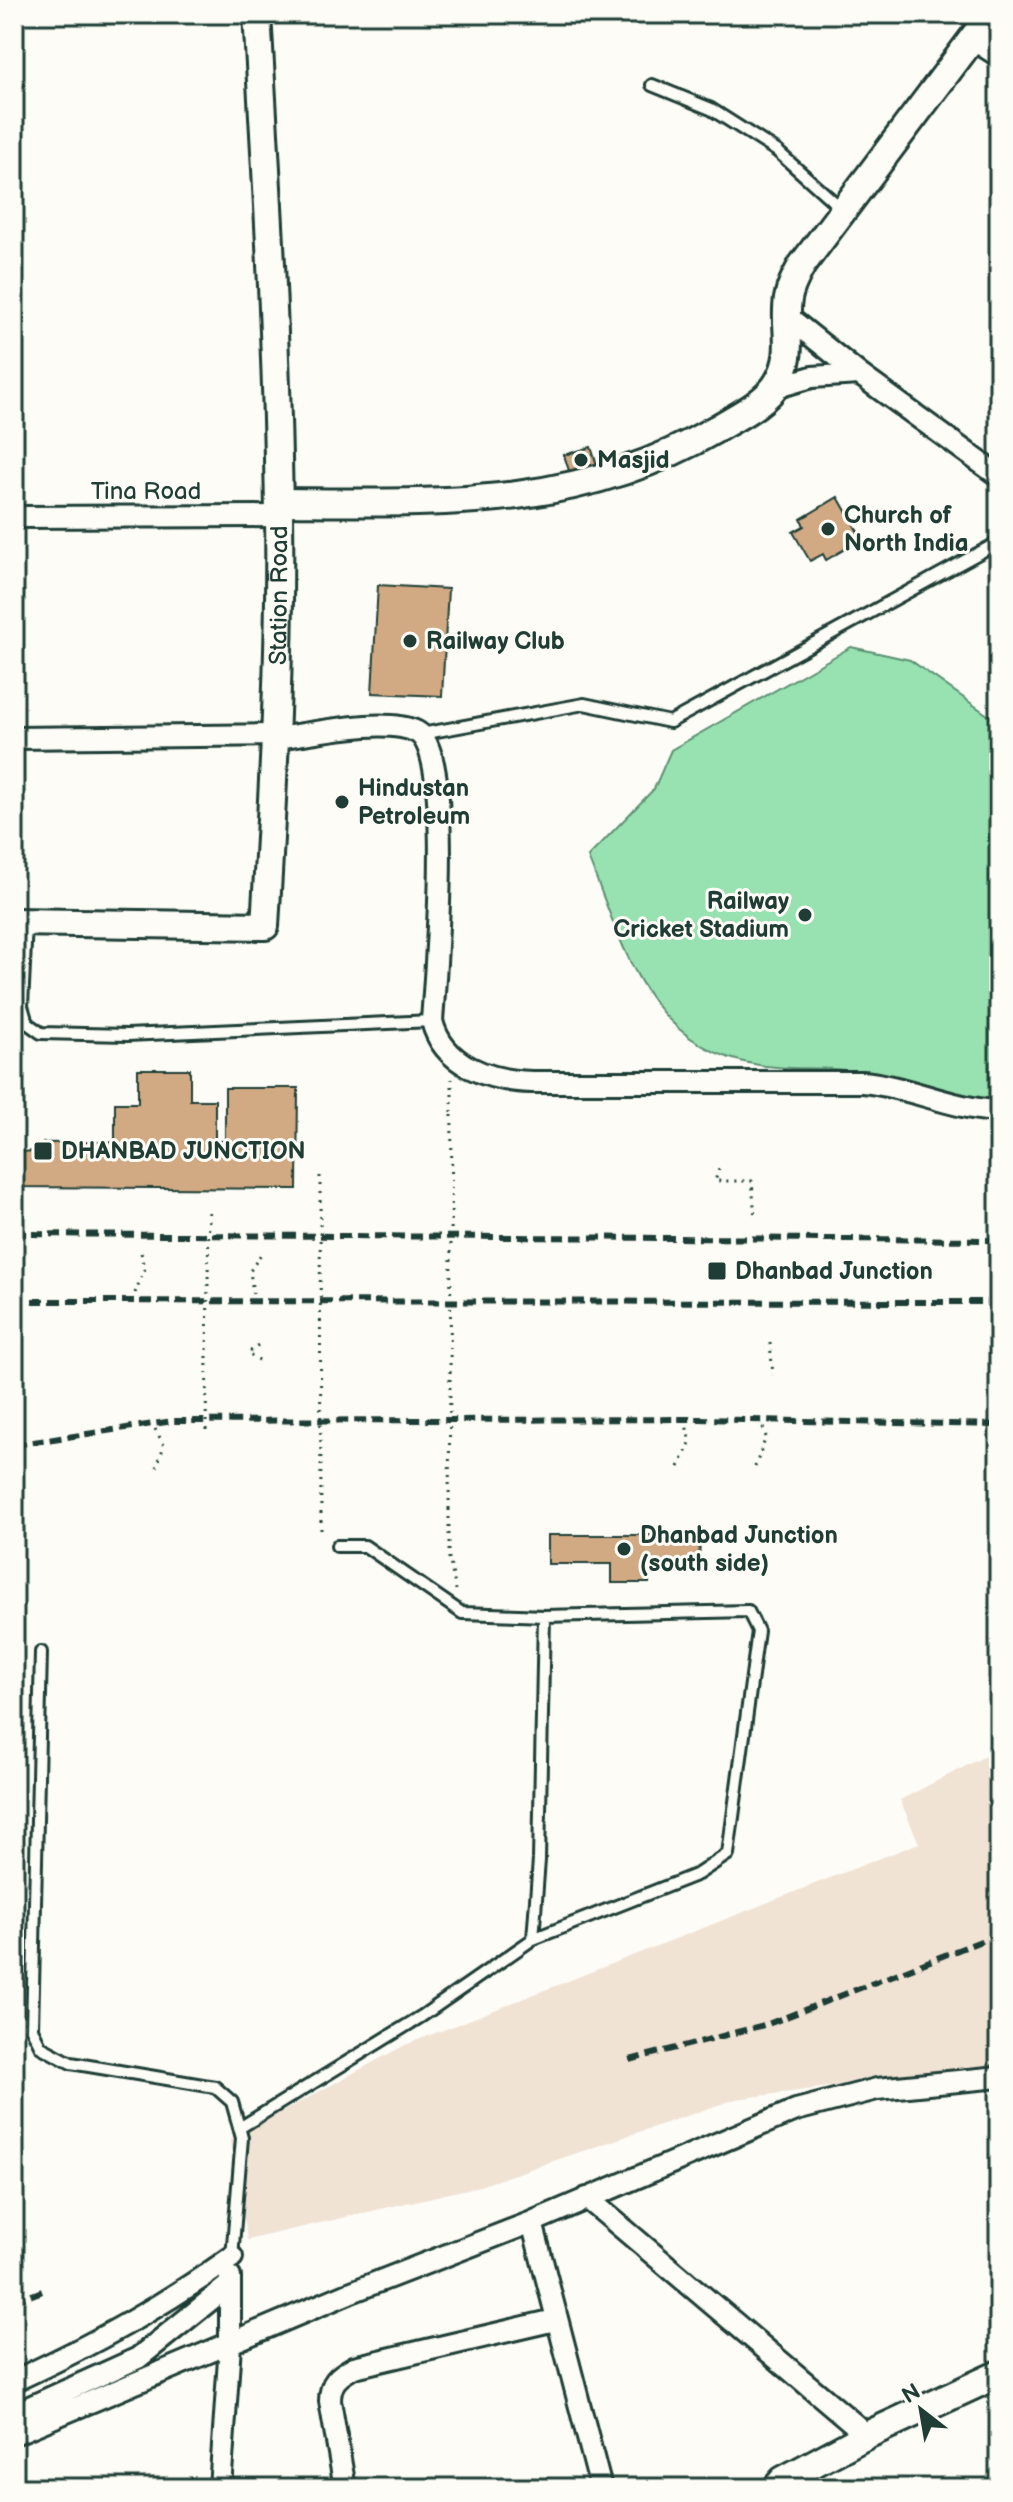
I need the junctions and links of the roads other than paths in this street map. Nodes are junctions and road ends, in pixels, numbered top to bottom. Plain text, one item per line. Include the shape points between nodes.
1 (257, 14) edge
2 (991, 14) edge
3 (972, 39) junction
4 (999, 56) edge
5 (652, 85) dead end
6 (843, 210) junction
7 (788, 317) junction
8 (859, 374) junction
9 (774, 388) junction
10 (999, 476) edge
11 (279, 509) junction
12 (14, 517) edge
13 (999, 542) edge
14 (421, 734) junction
15 (276, 737) junction
16 (14, 738) edge
17 (20, 922) edge
18 (432, 1021) junction
19 (999, 1111) edge
20 (337, 1546) dead end
21 (544, 1616) junction
22 (41, 1652) dead end
23 (533, 1939) junction
24 (999, 2077) edge
25 (241, 2127) junction
26 (587, 2198) junction
27 (532, 2222) junction
28 (232, 2257) junction
29 (229, 2285) junction
30 (555, 2320) junction
31 (230, 2345) junction
32 (999, 2374) edge
33 (14, 2381) edge
34 (14, 2414) edge
35 (14, 2434) edge
36 (867, 2435) junction
37 (220, 2488) edge
38 (345, 2488) edge
39 (601, 2488) edge
40 (776, 2488) edge

1 - 11 street, Station Road via 274,292
2 - 3 street
3 - 4 street
3 - 6 street
5 - 6 lane via 711,109 777,151
6 - 7 street via 792,284
7 - 8 street
7 - 9 street via 786,362
8 - 9 street via 812,377
8 - 10 street
9 - 11 street via 696,440 647,465 595,482 472,500
11 - 12 street, Tina Road
11 - 15 street, Station Road
13 - 14 lane via 670,722 584,704
14 - 15 street via 376,726
14 - 18 street via 434,760 439,820
15 - 16 street
15 - 17 street, Station Road via 265,926
17 - 18 lane via 22,1006 27,1023 41,1033 127,1035
18 - 19 street via 439,1038 463,1064 506,1080 862,1082
20 - 21 lane via 365,1546 462,1613
21 - 23 lane
21 - 23 lane via 748,1611 758,1631 728,1854 698,1874
22 - 25 lane via 32,2029 41,2047 71,2063 215,2087 232,2102
23 - 25 lane via 398,2031
24 - 26 street via 877,2089 796,2110
25 - 28 lane
26 - 27 street
26 - 36 street
27 - 30 street
27 - 31 street
28 - 29 street
28 - 33 street via 164,2305
29 - 31 street
29 - 34 street via 138,2358
30 - 38 street via 354,2367 339,2375 330,2387 330,2401
30 - 39 street
31 - 35 street
31 - 37 street
32 - 36 street
36 - 40 street

